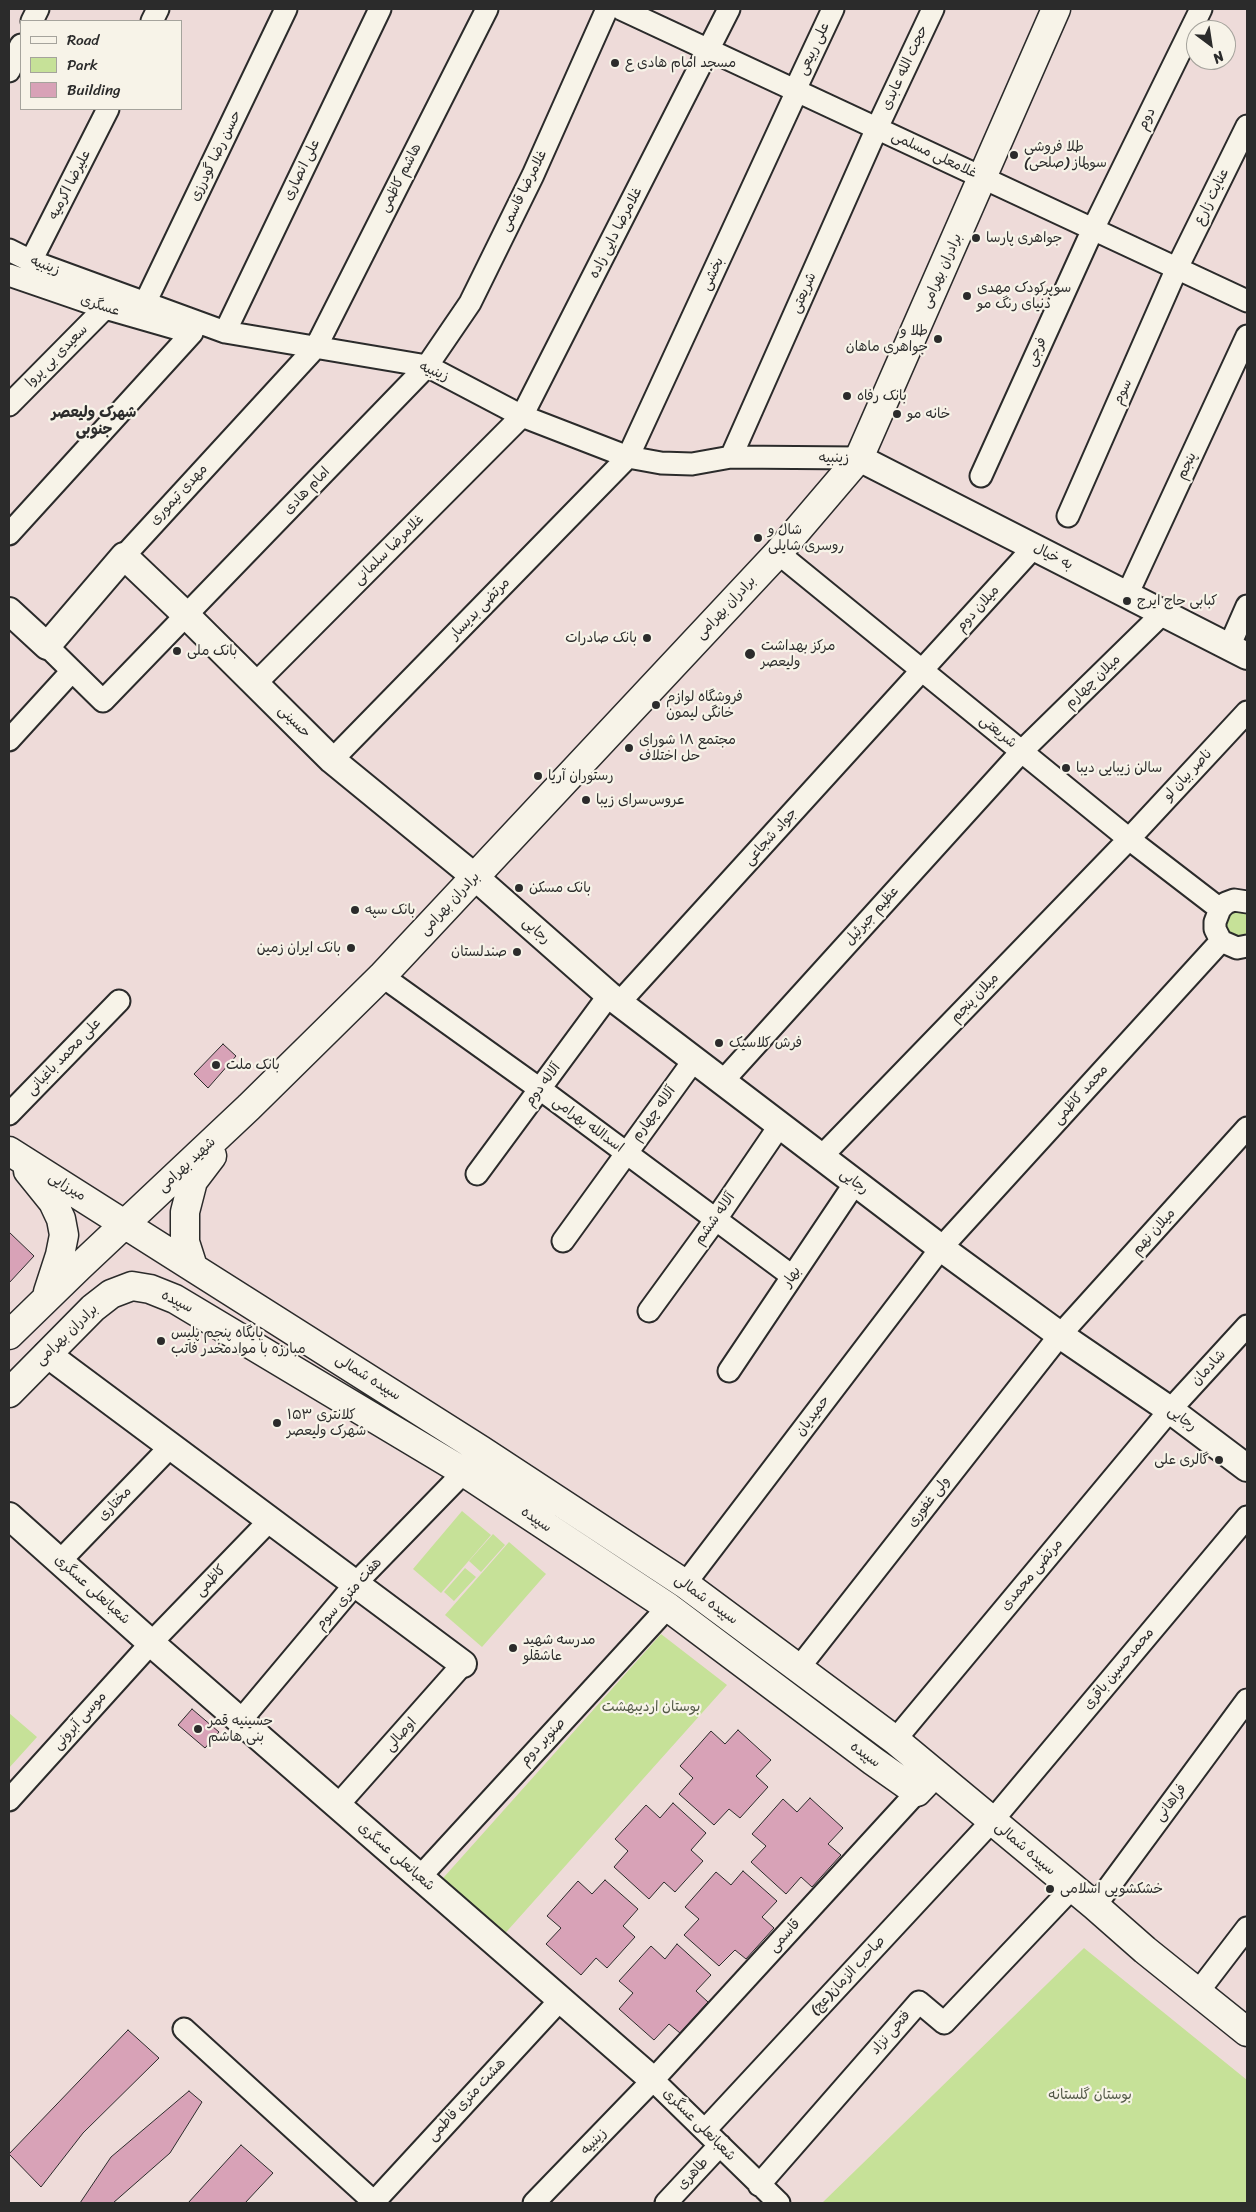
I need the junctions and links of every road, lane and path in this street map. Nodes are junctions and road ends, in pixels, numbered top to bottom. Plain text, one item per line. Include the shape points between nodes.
1 (286, 9) edge
2 (380, 9) edge
3 (487, 9) edge
4 (607, 9) edge
5 (621, 9) edge
6 (729, 9) edge
7 (833, 9) edge
8 (933, 9) edge
9 (1056, 9) edge
10 (1201, 9) edge
11 (20, 47) edge
12 (709, 50) junction
13 (9, 71) edge
14 (796, 91) junction
15 (107, 110) edge
16 (1247, 126) edge
17 (876, 128) junction
18 (983, 178) junction
19 (1093, 229) junction
20 (9, 250) edge
21 (31, 262) junction
22 (1177, 268) junction
23 (9, 276) edge
24 (1247, 301) edge
25 (146, 303) junction
26 (105, 308) junction
27 (225, 332) junction
28 (1247, 336) edge
29 (316, 347) junction
30 (427, 366) junction
31 (9, 404) edge
32 (522, 416) junction
33 (628, 457) junction
34 (731, 458) junction
35 (859, 458) junction
36 (981, 476) dead end
37 (1068, 516) dead end
38 (9, 534) edge
39 (1034, 547) junction
40 (778, 553) junction
41 (124, 556) junction
42 (1127, 595) junction
43 (1247, 606) edge
44 (9, 610) edge
45 (1163, 613) junction
46 (186, 615) junction
47 (47, 646) junction
48 (1238, 652) edge
49 (923, 670) junction
50 (72, 671) junction
51 (256, 683) junction
52 (1247, 712) edge
53 (9, 740) edge
54 (1022, 751) junction
55 (332, 760) junction
56 (1129, 839) junction
57 (475, 877) junction
58 (1247, 902) edge
59 (1220, 909) junction
60 (1222, 941) junction
61 (1247, 946) edge
62 (382, 976) junction
63 (614, 999) junction
64 (119, 1000) dead end
65 (694, 1060) junction
66 (722, 1082) junction
67 (540, 1089) junction
68 (249, 1107) junction
69 (9, 1114) edge
70 (780, 1125) junction
71 (1247, 1128) edge
72 (626, 1152) junction
73 (11, 1153) edge
74 (821, 1156) junction
75 (477, 1174) dead end
76 (855, 1183) junction
77 (716, 1219) junction
78 (125, 1223) junction
79 (563, 1241) dead end
80 (941, 1248) junction
81 (192, 1267) junction
82 (792, 1276) junction
83 (132, 1286) joint
84 (38, 1306) junction
85 (649, 1311) dead end
86 (1247, 1326) edge
87 (9, 1336) edge
88 (1060, 1336) junction
89 (52, 1349) junction
90 (729, 1371) dead end
91 (9, 1393) edge
92 (1170, 1410) junction
93 (421, 1412) junction
94 (405, 1436) junction
95 (171, 1446) junction
96 (1247, 1468) edge
97 (464, 1472) junction
98 (9, 1516) edge
99 (1247, 1517) edge
100 (271, 1519) junction
101 (588, 1521) junction
102 (571, 1543) junction
103 (60, 1561) junction
104 (356, 1583) junction
105 (686, 1584) junction
106 (668, 1607) junction
107 (150, 1643) junction
108 (463, 1664) joint
109 (798, 1669) junction
110 (1247, 1700) edge
111 (241, 1720) junction
112 (895, 1740) junction
113 (926, 1783) junction
114 (9, 1800) edge
115 (338, 1806) junction
116 (992, 1821) junction
117 (419, 1878) junction
118 (1072, 1888) junction
119 (1095, 1906) junction
120 (1247, 1928) edge
121 (1198, 1992) junction
122 (561, 1999) junction
123 (184, 2029) dead end
124 (1247, 2032) edge
125 (653, 2080) junction
126 (705, 2130) junction
127 (720, 2145) junction
128 (758, 2185) junction
129 (374, 2203) edge
130 (534, 2203) edge
131 (666, 2203) edge
132 (778, 2203) edge

1 - 25 street, حسن رضا گودرزی
2 - 27 street, علی انصاری
3 - 29 street, هاشم کاظمی
4 - 30 street, غلامرضا قاسمی via 533,175 470,303
5 - 12 street, غلامعلی مسلمی
6 - 12 street, غلامرضا دایی زاده
7 - 14 street, علی ربیعی
8 - 17 street, حجت الله عابدی
9 - 18 main road, برادران بهرامی
10 - 19 street, دوم
11 - 13 street
12 - 14 street, غلامعلی مسلمی
12 - 32 street, غلامرضا دایی زاده
14 - 17 street, غلامعلی مسلمی
14 - 33 street, بخشی
15 - 21 street, علیرضا اکرمیه
16 - 22 street, عنایت زارع
17 - 18 street, غلامعلی مسلمی
17 - 34 street, شریعتی
18 - 19 street, غلامعلی مسلمی
18 - 35 main road, برادران بهرامی
19 - 22 street, غلامعلی مسلمی
19 - 36 street, فرجی
20 - 21 street, زینبیه
21 - 25 street, زینبیه
22 - 24 street, غلامعلی مسلمی
22 - 37 street, سوم
23 - 26 street, عسگری
25 - 27 street, زینبیه
26 - 31 street, سعیدی بی پروا
26 - 38 street, عسگری via 192,333
27 - 29 street, زینبیه
28 - 42 street, پنجم
29 - 30 street, زینبیه
29 - 41 street, مهدی تیموری
30 - 32 street, زینبیه
30 - 46 street, امام هادی
32 - 33 street, زینبیه
32 - 51 street, غلامرضا سلمانی
33 - 34 street, زینبیه via 692,464
33 - 55 street, مرتضی بدیسار
34 - 35 street, زینبیه
35 - 39 street, به خیال
35 - 40 main road, برادران بهرامی
39 - 42 street, به خیال
39 - 49 street, میلان دوم
40 - 49 street, شریعتی
40 - 57 main road, برادران بهرامی
41 - 46 street, حسینی
41 - 47 street, مهدی تیموری
42 - 45 street, به خیال
43 - 48 street
44 - 47 street
45 - 48 street, به خیال
45 - 54 street, میلان چهارم
46 - 50 street, امام هادی via 103,701
46 - 51 street, حسینی
47 - 50 street
49 - 54 street, شریعتی
49 - 63 street, جواد شجاعی
50 - 53 street
51 - 55 street, حسینی
52 - 56 street, ناصر بیان لو
54 - 56 street, شریعتی
54 - 66 street, عظیم جبرئیل
55 - 57 street, حسینی
56 - 59 street, شریعتی
56 - 74 street, میلان پنجم
57 - 62 main road, برادران بهرامی
57 - 63 street, رجایی
58 - 59 street via 1234,900
59 - 60 street via 1215,929
60 - 61 street via 1237,948
60 - 80 street, محمد کاظمی
62 - 67 street, اسدالله بهرامی
62 - 68 main road, برادران بهرامی
63 - 65 street, رجایی
63 - 67 street, آلاله دوم
64 - 69 street, علی محمد باغبانی
65 - 66 street, رجایی
65 - 72 street, آلاله چهارم
66 - 70 street, رجایی
67 - 72 street, اسدالله بهرامی
67 - 75 street, آلاله دوم
68 - 78 main road, شهید بهرامی
68 - 81 main road via 193,1181 185,1212 185,1242
70 - 74 street, رجایی
70 - 77 street, آلاله ششم
71 - 88 street, میلان نهم
72 - 77 street, اسدالله بهرامی
72 - 79 street, آلاله چهارم
73 - 78 main road, میرزایی
73 - 84 main road via 53,1202 64,1235 60,1255
74 - 76 street, رجایی
76 - 80 street, رجایی
76 - 82 street, بهار
77 - 82 street, اسدالله بهرامی
77 - 85 street, آلاله ششم
78 - 81 main road, سپیده شمالی
78 - 84 main road
80 - 88 street, رجایی
80 - 105 street, حمیدیان
81 - 93 main road, سپیده شمالی
82 - 90 street, بهار
83 - 89 main road, برادران بهرامی via 111,1294 93,1308
83 - 94 main road, سپیده via 175,1299
84 - 87 main road
84 - 89 main road via 53,1305 57,1308 60,1325
86 - 92 street, شادمان
88 - 92 street, رجایی
88 - 109 street, ولی غفوری
89 - 91 main road, برادران بهرامی
89 - 95 street
92 - 96 street, رجایی
92 - 112 street, مرتضی محمدی
93 - 94 main road
93 - 101 main road, سپیده شمالی
94 - 97 main road, سپیده
95 - 100 street
95 - 103 street, مختاری
97 - 102 main road, سپیده
97 - 104 street, هفت متری سوم
98 - 103 street, شعبانعلی عسگری
99 - 116 street, محمدحسین باقری
100 - 104 street
100 - 107 street, کاظمی
101 - 102 main road
101 - 105 main road, سپیده شمالی
102 - 106 main road, سپیده
103 - 107 street, شعبانعلی عسگری
104 - 108 street
104 - 111 street, هفت متری سوم
105 - 109 main road, سپیده شمالی
106 - 113 main road, سپیده via 873,1762
106 - 117 street, صنوبر دوم
107 - 111 street, شعبانعلی عسگری
107 - 114 street, موسی آبرونی
108 - 115 street, اوصالی
109 - 112 main road, سپیده شمالی
110 - 119 street, فراهانی
111 - 115 street, شعبانعلی عسگری
112 - 113 main road, سپیده شمالی
113 - 116 main road, سپیده شمالی
113 - 125 street, قاسمی
115 - 117 street, شعبانعلی عسگری
116 - 118 main road, سپیده شمالی
116 - 126 street, صاحب الزمان(عج)
117 - 122 street, شعبانعلی عسگری
118 - 119 main road, سپیده شمالی
118 - 128 street, فتحی نزاد via 944,2023 918,2002
119 - 121 main road, سپیده شمالی
120 - 121 street
121 - 124 main road, سپیده شمالی
122 - 125 street, شعبانعلی عسگری
122 - 129 street, هشت متری فاطمی
123 - 129 street
125 - 126 street, شعبانعلی عسگری
125 - 130 street, زینبیه
126 - 127 street, شعبانعلی عسگری
127 - 128 street, شعبانعلی عسگری
127 - 131 street, طاهری
128 - 132 street, شعبانعلی عسگری

